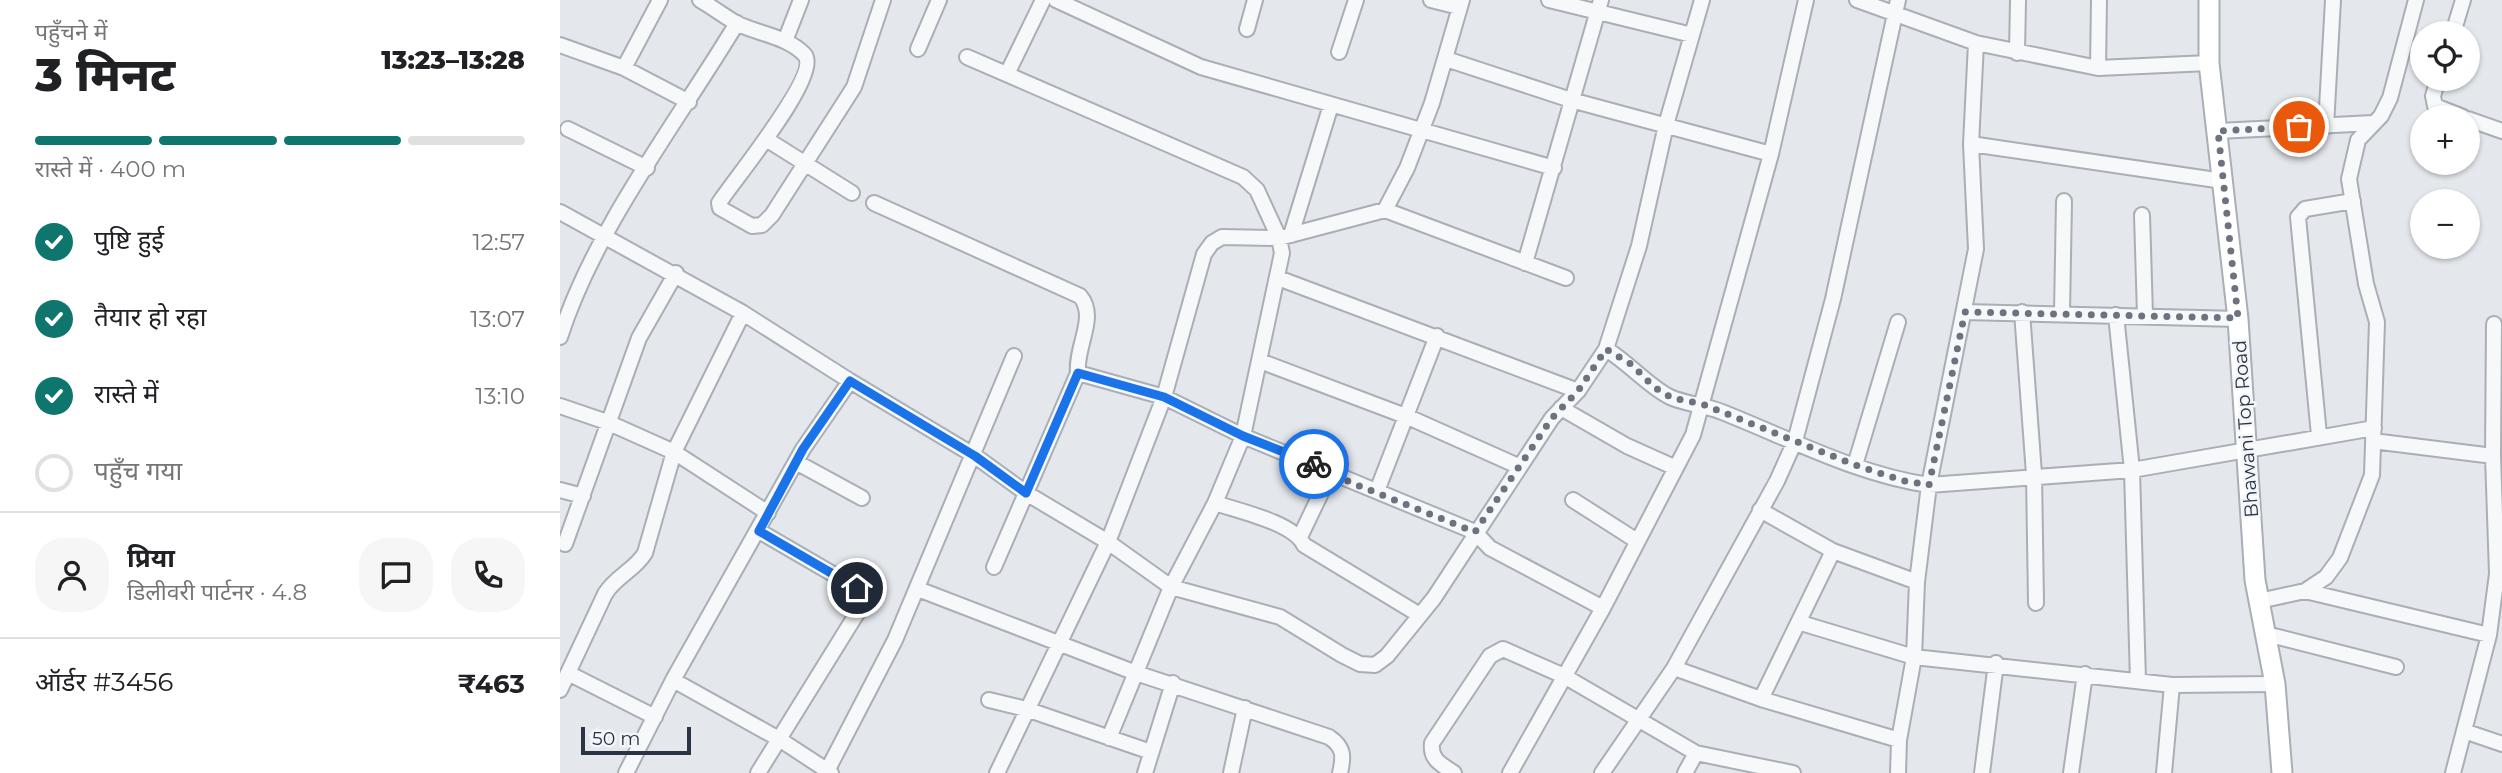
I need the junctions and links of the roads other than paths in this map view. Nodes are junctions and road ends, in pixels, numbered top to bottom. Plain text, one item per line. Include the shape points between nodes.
1 (660, 0) edge
2 (700, 0) edge
3 (801, 0) edge
4 (883, 0) edge
5 (939, 0) edge
6 (1043, 0) edge
7 (1056, 0) edge
8 (1255, 0) edge
9 (1356, 0) edge
10 (1431, 0) edge
11 (1549, 0) edge
12 (1702, 0) edge
13 (1806, 0) edge
14 (1857, 0) edge
15 (2018, 0) edge
16 (2099, 0) edge
17 (2209, 0) edge
18 (2333, 0) edge
19 (2416, 0) edge
20 (2463, 0) edge
21 (1460, 4) edge
22 (1599, 6) edge
23 (1896, 7) edge
24 (2457, 21) edge
25 (737, 23) junction
26 (1247, 29) dead end
27 (1692, 35) junction
28 (785, 41) junction
29 (1976, 43) junction
30 (560, 45) edge
31 (918, 49) dead end
32 (1339, 52) dead end
33 (2017, 53) junction
34 (967, 57) dead end
35 (1446, 60) junction
36 (2209, 63) junction
37 (624, 68) junction
38 (2098, 68) junction
39 (1007, 74) junction
40 (1571, 100) junction
41 (690, 102) junction
42 (1331, 105) junction
43 (2373, 123) junction
44 (2480, 123) edge
45 (1666, 125) junction
46 (2326, 126) junction
47 (568, 129) dead end
48 (2218, 131) junction
49 (2502, 131) edge
50 (1422, 132) junction
51 (766, 139) junction
52 (1970, 144) junction
53 (1771, 154) junction
54 (806, 163) junction
55 (647, 168) junction
56 (1554, 169) junction
57 (2223, 181) junction
58 (852, 193) dead end
59 (2064, 201) dead end
60 (2353, 201) junction
61 (874, 203) dead end
62 (1385, 209) junction
63 (560, 212) edge
64 (2142, 215) dead end
65 (1285, 237) junction
66 (605, 239) junction
67 (1525, 263) junction
68 (676, 273) junction
69 (1278, 278) junction
70 (1566, 278) dead end
71 (1965, 312) junction
72 (2022, 312) junction
73 (743, 313) junction
74 (2062, 313) junction
75 (2116, 315) junction
76 (2145, 315) junction
77 (2238, 318) junction
78 (1898, 322) dead end
79 (2494, 324) dead end
80 (1437, 335) junction
81 (560, 337) edge
82 (1606, 349) junction
83 (1014, 356) dead end
84 (1260, 361) junction
85 (1078, 373) junction
86 (850, 381) junction
87 (1578, 391) junction
88 (1164, 397) junction
89 (1702, 404) junction
90 (560, 406) edge
91 (1561, 408) junction
92 (1408, 417) junction
93 (607, 422) junction
94 (2373, 434) junction
95 (2319, 435) junction
96 (1243, 436) junction
97 (1795, 441) junction
98 (2246, 451) junction
99 (674, 452) junction
100 (975, 456) junction
101 (2493, 456) junction
102 (796, 462) junction
103 (1855, 465) junction
104 (1518, 466) junction
105 (1676, 468) junction
106 (2132, 470) junction
107 (1331, 472) junction
108 (2034, 474) junction
109 (1929, 485) junction
110 (560, 490) edge
111 (1377, 491) junction
112 (1026, 493) junction
113 (583, 496) junction
114 (862, 498) dead end
115 (1573, 500) dead end
116 (1215, 503) junction
117 (1760, 510) junction
118 (768, 513) junction
119 (759, 531) junction
120 (1475, 532) junction
121 (1300, 537) junction
122 (1637, 541) junction
123 (1108, 542) junction
124 (565, 544) dead end
125 (1833, 551) junction
126 (995, 568) dead end
127 (2500, 575) edge
128 (1917, 582) junction
129 (1171, 587) junction
130 (918, 589) junction
131 (2305, 591) junction
132 (2259, 601) junction
133 (2036, 603) dead end
134 (1603, 608) junction
135 (1418, 614) junction
136 (1801, 623) junction
137 (2266, 634) junction
138 (2489, 635) junction
139 (1060, 644) junction
140 (1914, 657) junction
141 (1996, 663) junction
142 (2396, 667) dead end
143 (1674, 668) junction
144 (568, 673) junction
145 (1136, 673) junction
146 (2085, 674) junction
147 (1564, 677) junction
148 (673, 680) junction
149 (2138, 681) junction
150 (1172, 683) junction
151 (2274, 684) junction
152 (2172, 685) junction
153 (560, 690) edge
154 (1761, 699) junction
155 (989, 700) dead end
156 (1245, 708) junction
157 (1027, 709) junction
158 (655, 717) junction
159 (1640, 720) junction
160 (2464, 731) junction
161 (1108, 738) junction
162 (779, 739) junction
163 (1899, 740) junction
164 (2502, 744) edge
165 (1151, 752) junction
166 (1696, 754) junction
167 (1760, 769) edge
168 (829, 772) edge
169 (626, 773) edge
170 (758, 773) edge
171 (997, 773) edge
172 (1145, 773) edge
173 (1231, 773) edge
174 (1340, 773) edge
175 (1454, 773) edge
176 (1510, 773) edge
177 (1602, 773) edge
178 (1685, 773) edge
179 (1793, 773) edge
180 (1898, 773) edge
181 (1982, 773) edge
182 (2071, 773) edge
183 (2164, 773) edge
184 (2281, 773) edge
185 (2453, 773) edge

1 - 37 street
2 - 25 street
3 - 28 street
4 - 54 street via 854,87
5 - 31 street
6 - 39 street
7 - 42 street via 1202,67
8 - 26 street
9 - 32 street
10 - 21 street
11 - 22 street
12 - 27 street
13 - 53 street
14 - 23 street
15 - 33 street
16 - 38 street
17 - 36 street, Bhawani Top Road
18 - 46 street
19 - 43 street via 2390,98
20 - 24 street
21 - 35 street
22 - 27 street
22 - 40 street
23 - 29 street
23 - 97 street via 1833,299
25 - 28 street
25 - 41 street
27 - 45 street
28 - 51 street via 806,55 809,63 806,76
29 - 33 street
29 - 52 street
30 - 37 street
33 - 38 street
34 - 39 street
35 - 40 street
35 - 50 street
36 - 38 street
36 - 48 street, Bhawani Top Road
37 - 41 street
39 - 65 street via 1243,177 1257,190
40 - 45 street
40 - 56 street
41 - 55 street
42 - 50 street
42 - 65 street
43 - 46 street
43 - 60 street via 2358,140 2349,179
44 - 49 street
45 - 53 street
45 - 82 street via 1639,246
46 - 48 street
47 - 55 street
48 - 57 street, Bhawani Top Road
50 - 56 street
50 - 62 street
51 - 54 street
51 - 54 street via 720,208 752,226 762,225
52 - 57 street
52 - 71 street via 1976,249
53 - 89 street
54 - 58 street
55 - 66 street
56 - 67 street
57 - 77 street, Bhawani Top Road
59 - 74 street
60 - 94 street via 2377,322
60 - 95 street via 2305,209 2298,217
61 - 85 street via 1080,296 1087,304 1088,317 1077,352
62 - 65 street
62 - 67 street
63 - 66 street
64 - 76 street
65 - 69 street
65 - 88 street via 1222,237 1212,243 1186,310
66 - 68 street
66 - 81 street via 570,306
67 - 70 street
68 - 73 street
68 - 93 street via 639,338
69 - 80 street
69 - 84 street
71 - 72 street
71 - 109 street
72 - 74 street
72 - 108 street
73 - 86 street
73 - 99 street
74 - 75 street
75 - 76 street
75 - 106 street
76 - 77 street
77 - 98 street, Bhawani Top Road
78 - 103 street
79 - 101 street
80 - 87 street
80 - 92 street
82 - 87 street
82 - 89 street via 1672,398
83 - 100 street
84 - 92 street
84 - 96 street
85 - 88 street
85 - 112 street
86 - 100 street
86 - 102 street
87 - 91 street
88 - 96 street
88 - 123 street
89 - 97 street
89 - 105 street
90 - 93 street
91 - 104 street
91 - 105 street
92 - 104 street
92 - 111 street
93 - 99 street
93 - 113 street
94 - 95 street
94 - 101 street
94 - 131 street via 2372,475 2340,558 2326,577
95 - 98 street
96 - 107 street
96 - 116 street
97 - 103 street
97 - 117 street
98 - 106 street
98 - 132 street, Bhawani Top Road
99 - 118 street
99 - 144 street via 645,553 638,565 613,582
100 - 112 street
100 - 130 street
101 - 127 street
102 - 114 street
102 - 118 street
103 - 109 street
104 - 120 street
105 - 122 street
106 - 108 street
106 - 149 street
107 - 111 street
107 - 121 street
108 - 109 street
108 - 133 street
109 - 128 street
110 - 113 street
111 - 120 street
112 - 123 street
112 - 126 street
113 - 124 street
115 - 122 street
116 - 121 street
116 - 129 street
117 - 125 street
117 - 143 street
118 - 119 street
119 - 148 street
119 - 162 street via 857,588 861,595 859,610
120 - 134 street via 1490,548
120 - 135 street
121 - 135 street via 1304,545
122 - 134 street
123 - 129 street
123 - 139 street
125 - 128 street
125 - 136 street
127 - 138 street
128 - 140 street
129 - 135 street via 1280,617 1360,664 1375,665 1387,656
129 - 145 street
130 - 139 street
130 - 168 street
131 - 132 street
131 - 138 street
132 - 137 street, Bhawani Top Road
134 - 147 street
136 - 140 street
136 - 154 street
137 - 142 street
137 - 151 street, Bhawani Top Road
138 - 160 street
139 - 145 street
139 - 157 street
140 - 141 street
140 - 163 street
141 - 146 street
141 - 181 street
143 - 154 street
143 - 159 street
144 - 153 street
144 - 158 street
145 - 150 street
145 - 161 street
146 - 149 street
146 - 182 street
147 - 159 street
147 - 175 street via 1511,652 1496,650 1432,743 1430,753 1435,761
147 - 176 street
148 - 158 street
148 - 162 street
149 - 152 street
150 - 156 street
150 - 165 street
151 - 152 street
151 - 184 street, Bhawani Top Road
152 - 183 street
154 - 163 street
155 - 157 street
156 - 173 street
156 - 174 street via 1329,737 1339,744 1344,757
157 - 161 street
157 - 171 street
158 - 169 street
159 - 166 street
159 - 177 street
160 - 164 street
160 - 185 street
161 - 165 street
162 - 168 street
162 - 170 street
163 - 180 street
165 - 172 street
166 - 167 street
166 - 178 street
167 - 179 street

